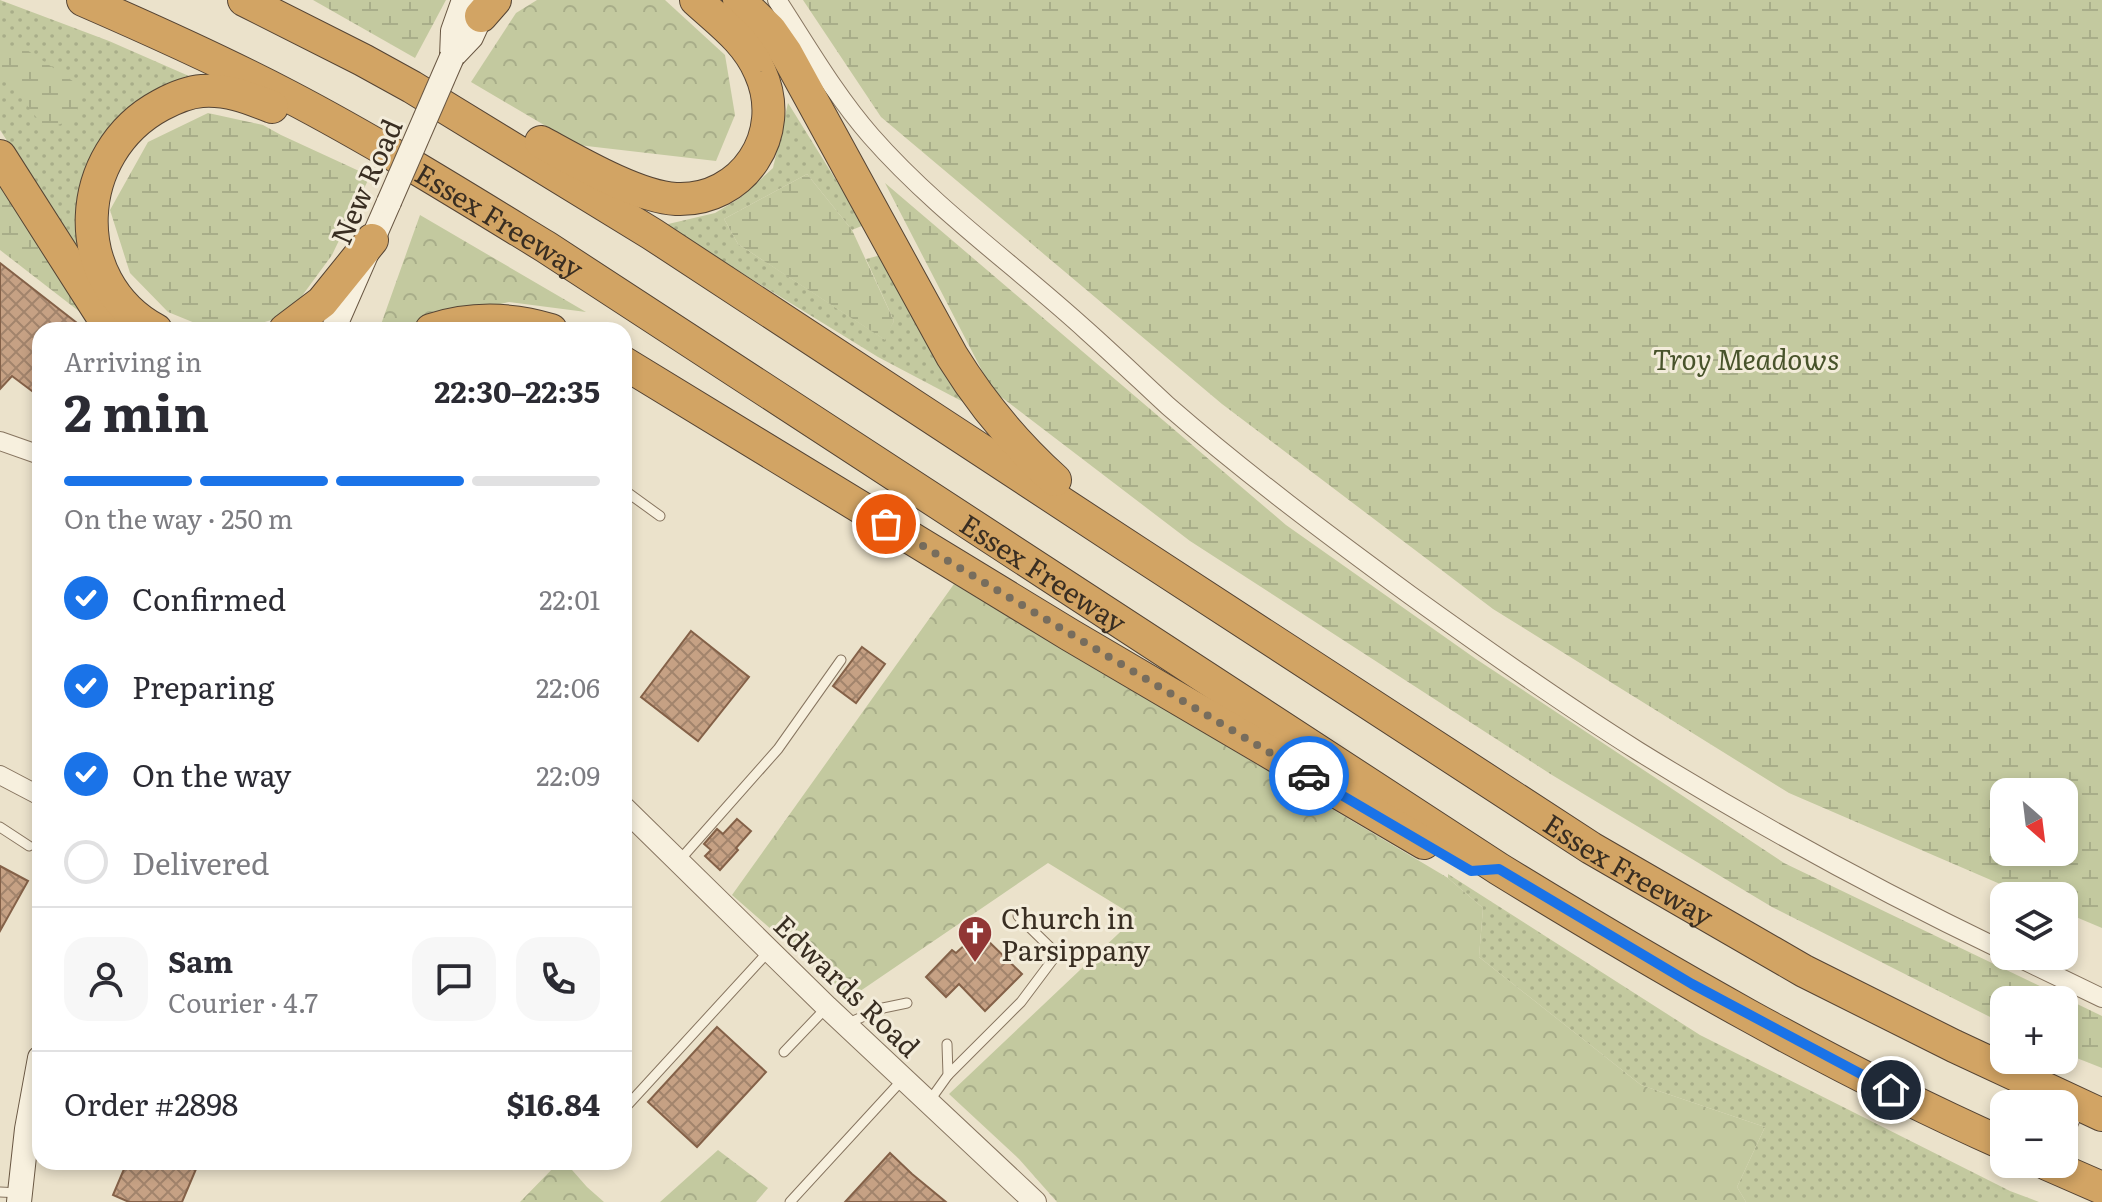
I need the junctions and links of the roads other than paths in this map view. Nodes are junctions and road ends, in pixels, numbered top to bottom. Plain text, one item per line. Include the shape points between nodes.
1 (83, 0) edge
2 (244, 0) edge
3 (696, 0) edge
4 (739, 0) edge
5 (777, 0) edge
6 (475, 4) edge
7 (363, 60) junction
8 (302, 104) junction
9 (0, 156) edge
10 (372, 240) junction
11 (106, 322) edge
12 (143, 322) edge
13 (296, 322) edge
14 (336, 322) edge
15 (468, 322) edge
16 (518, 322) edge
17 (632, 368) edge
18 (0, 441) edge
19 (32, 452) edge
20 (632, 496) edge
21 (660, 516) dead end
22 (1135, 551) junction
23 (841, 660) dead end
24 (0, 775) edge
25 (32, 792) edge
26 (632, 816) edge
27 (0, 827) edge
28 (29, 846) dead end
29 (678, 862) junction
30 (1499, 869) junction
31 (1018, 916) dead end
32 (1990, 944) edge
33 (769, 951) junction
34 (2044, 970) edge
35 (2102, 998) edge
36 (907, 1003) dead end
37 (827, 1007) junction
38 (845, 1024) junction
39 (947, 1044) dead end
40 (784, 1052) dead end
41 (948, 1075) junction
42 (903, 1079) junction
43 (632, 1100) edge
44 (32, 1102) edge
45 (928, 1103) junction
46 (2092, 1110) edge
47 (2078, 1129) edge
48 (1990, 1137) edge
49 (2078, 1174) edge
50 (2102, 1188) edge
51 (13, 1196) edge
52 (790, 1202) edge
53 (1035, 1202) edge

1 - 8 highway, Essex Freeway
2 - 7 highway, Essex Freeway
3 - 7 highway via 750,53 762,75 769,127 741,175 692,199 644,192 566,156 385,56
4 - 22 highway via 786,53 973,391 1025,453
5 - 32 street via 844,102 902,168 1169,406 1348,550 1641,752 1839,866
6 - 10 main road, New Road, bridge via 471,37 452,57
7 - 22 highway, Essex Freeway via 652,234
8 - 12 highway via 275,108 242,95 198,91 174,98 137,121 120,139 97,180 93,241 112,289
8 - 30 highway, Essex Freeway via 546,247
9 - 11 highway
10 - 13 highway via 322,302
10 - 14 main road, New Road
15 - 16 highway
17 - 30 highway via 1471,871
18 - 19 street
20 - 21 lane
22 - 46 highway, Essex Freeway via 1591,848 1804,971
23 - 29 lane via 778,749
24 - 25 street
26 - 29 street, Edwards Road
27 - 28 lane
29 - 33 street, Edwards Road
30 - 48 highway, Essex Freeway via 1740,1011
31 - 41 lane via 1057,954 1021,1002
33 - 37 street, Edwards Road
33 - 43 lane
34 - 35 street
36 - 38 lane
37 - 38 street, Edwards Road
37 - 40 lane
38 - 42 street, Edwards Road
39 - 41 lane
41 - 45 lane
42 - 45 street, Edwards Road
42 - 52 lane
44 - 51 main road
45 - 53 street, Edwards Road
46 - 47 lane
49 - 50 highway

